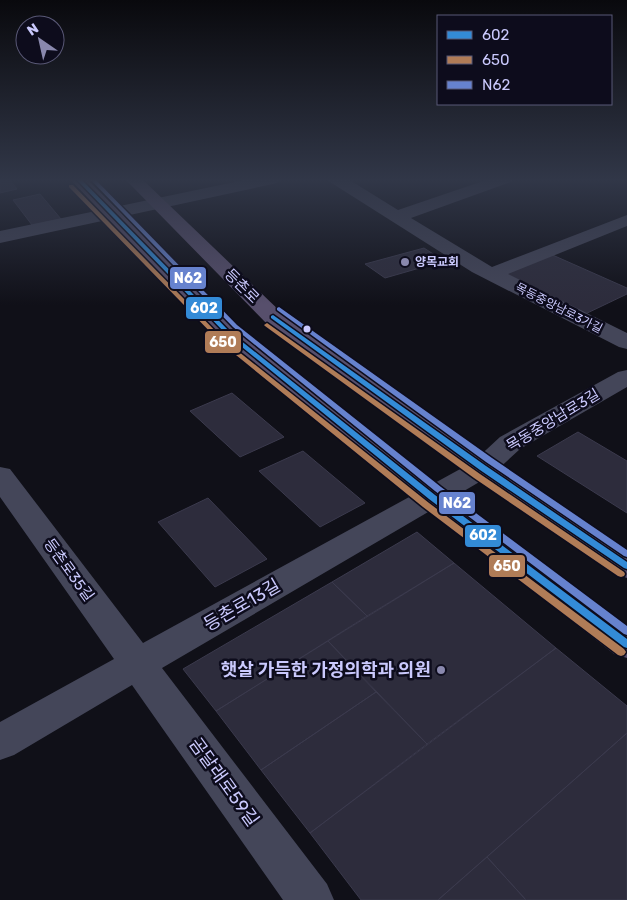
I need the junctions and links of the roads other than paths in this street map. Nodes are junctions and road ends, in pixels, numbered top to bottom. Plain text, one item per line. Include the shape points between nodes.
1 (78, 221) edge
2 (119, 221) edge
3 (175, 221) edge
4 (404, 221) edge
5 (624, 221) edge
6 (0, 237) edge
7 (491, 274) junction
8 (627, 342) edge
9 (627, 377) edge
10 (483, 468) junction
11 (0, 476) edge
12 (432, 497) junction
13 (627, 566) edge
14 (627, 644) edge
15 (137, 664) junction
16 (0, 742) edge
17 (311, 900) edge

1 - 6 street
2 - 12 main road via 228,334
3 - 10 main road, 등촌로 via 276,320
4 - 7 street, 목동중앙남로3가길
5 - 7 street, 목동중앙남로3가길
7 - 8 street, 목동중앙남로3가길
9 - 10 street, 목동중앙남로3길 via 510,443
10 - 12 street, 등촌로13길
10 - 13 main road, 등촌로
11 - 15 street, 등촌로35길
12 - 14 main road
12 - 15 street, 등촌로13길
15 - 16 street, 등촌로13길
15 - 17 street, 곰달래로59길

